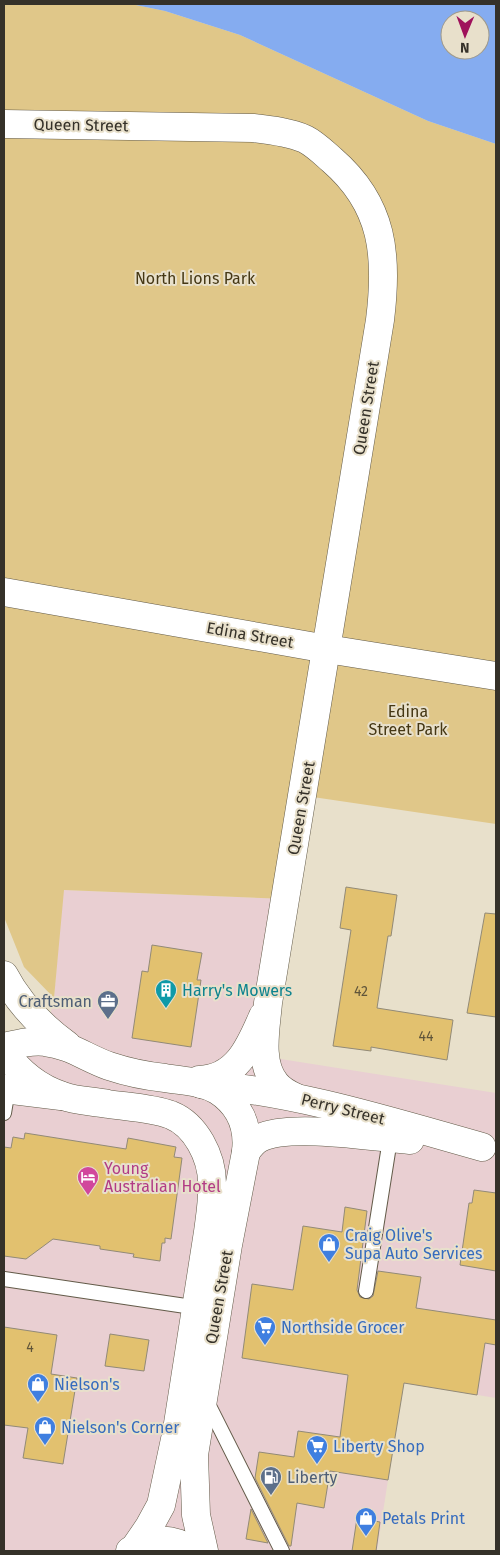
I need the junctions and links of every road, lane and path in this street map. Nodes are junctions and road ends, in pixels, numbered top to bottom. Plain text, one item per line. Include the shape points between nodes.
1 (4, 124) edge
2 (4, 592) edge
3 (327, 649) junction
4 (496, 676) edge
5 (4, 975) edge
6 (268, 1003) junction
7 (70, 1047) junction
8 (4, 1049) edge
9 (182, 1081) junction
10 (62, 1096) junction
11 (5, 1097) edge
12 (295, 1097) junction
13 (159, 1112) junction
14 (391, 1130) junction
15 (489, 1148) edge
16 (246, 1152) junction
17 (4, 1279) edge
18 (366, 1291) dead end
19 (207, 1310) junction
20 (203, 1395) junction
21 (132, 1550) edge
22 (195, 1551) edge
23 (204, 1551) edge
24 (282, 1551) edge

1 - 3 street, Queen Street via 279,131 305,139 326,154 348,173 366,199 382,246 383,298
2 - 3 street, Edina Street
3 - 4 street, Edina Street
3 - 6 street, Queen Street
5 - 7 street via 10,988 35,1019
6 - 9 street, Queen Street via 239,1062 215,1078
6 - 12 street, Queen Street via 267,1066 276,1085
7 - 8 street, Perry Street via 33,1041
7 - 9 street, Perry Street via 108,1066
8 - 10 street via 24,1074
9 - 12 street, Perry Street
9 - 13 street via 178,1086 177,1104 172,1109
9 - 16 street, Queen Street via 216,1090 236,1108 246,1130
10 - 11 street
10 - 13 street
12 - 14 street, Perry Street via 331,1104
13 - 19 street, Queen Street via 172,1116 193,1131 210,1168 212,1200
14 - 15 street, Perry Street
14 - 16 street, Perry Street via 276,1133 254,1141
14 - 18 lane
16 - 19 street, Queen Street
17 - 19 lane
19 - 20 street, Queen Street
19 - 21 street, Queen Street via 161,1505 150,1527
20 - 23 street, Queen Street via 194,1455 194,1486
20 - 24 lane
21 - 22 street via 149,1542 165,1540 181,1543

